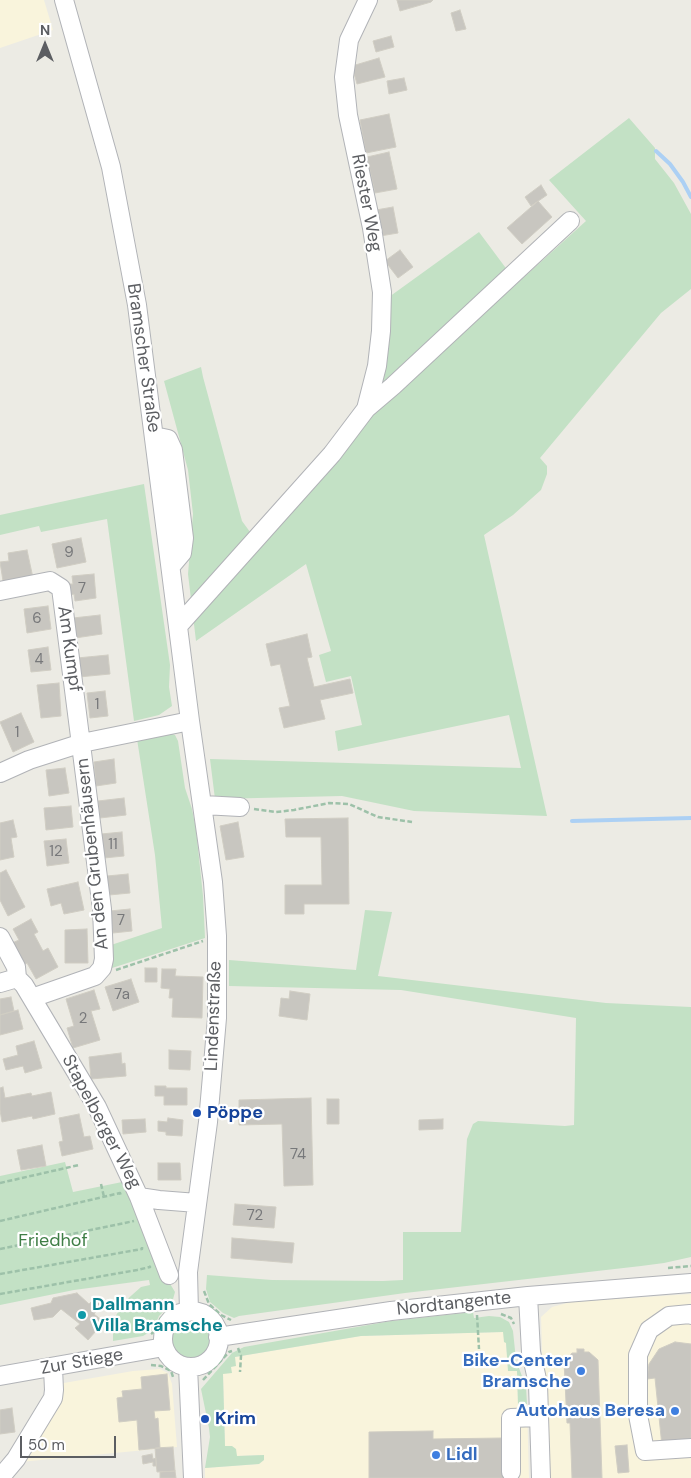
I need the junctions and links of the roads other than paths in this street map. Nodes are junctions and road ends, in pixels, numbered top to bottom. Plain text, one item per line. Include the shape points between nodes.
1 (64, 0) edge
2 (368, 0) edge
3 (570, 221) dead end
4 (366, 409) junction
5 (0, 591) edge
6 (179, 625) junction
7 (190, 721) junction
8 (82, 743) junction
9 (0, 773) edge
10 (203, 805) junction
11 (240, 807) road end
12 (0, 937) edge
13 (17, 978) junction
14 (0, 982) edge
15 (32, 998) junction
16 (131, 1199) junction
17 (198, 1202) junction
18 (169, 1274) dead end
19 (691, 1283) edge
20 (528, 1296) junction
21 (182, 1308) junction
22 (691, 1315) edge
23 (218, 1337) junction
24 (164, 1347) junction
25 (188, 1367) junction
26 (52, 1368) junction
27 (0, 1376) edge
28 (539, 1417) junction
29 (691, 1448) edge
30 (511, 1472) dead end
31 (0, 1478) edge
32 (193, 1478) edge
33 (541, 1478) edge

1 - 6 street, Bramscher Straße via 111,167 137,305
2 - 4 street, Riester Weg via 349,40 344,78 382,292 377,366
3 - 4 street, Riester Weg
4 - 6 street, Riester Weg via 332,454
5 - 8 street, Am Kumpf via 50,581 61,588
6 - 7 street, Bramscher Straße
7 - 8 street, An den Grubenhäusern
7 - 10 street, Lindenstraße
8 - 9 street, An den Grubenhäusern
8 - 15 street, An den Grubenhäusern via 102,908 104,959 95,976
10 - 11 street
10 - 17 street, Lindenstraße via 217,936 217,1018
12 - 13 street via 16,967
13 - 14 street
13 - 15 street
15 - 16 street, Stapelberger Weg via 97,1107
16 - 17 street, Stapelberger Weg
16 - 18 street
17 - 21 street, Lindenstraße
19 - 20 street, Nordtangente
20 - 23 street, Nordtangente via 391,1311
20 - 28 street
21 - 23 street via 206,1316 217,1329
21 - 24 street via 182,1312 168,1322 164,1330
22 - 29 street via 669,1316 650,1330 638,1355 638,1415 644,1451
23 - 25 street via 218,1345 210,1359
24 - 25 street via 173,1361
24 - 26 street, Zur Stiege
25 - 32 street
26 - 27 street, Zur Stiege
26 - 31 street via 52,1398 16,1460
28 - 30 street via 511,1418
28 - 33 street

